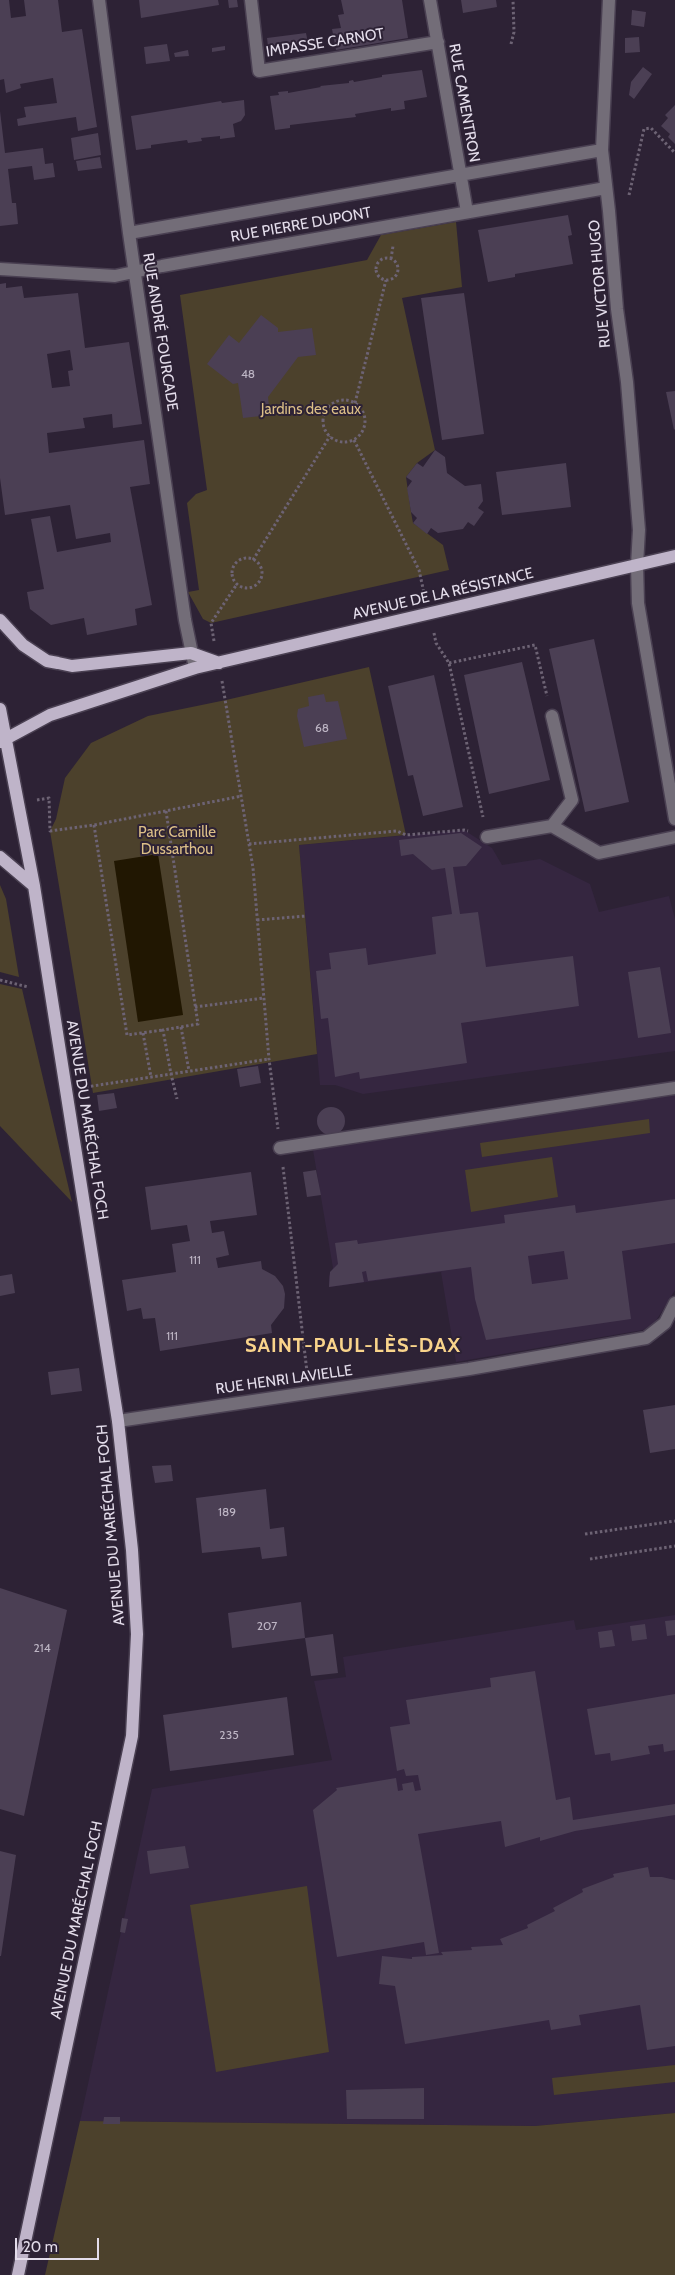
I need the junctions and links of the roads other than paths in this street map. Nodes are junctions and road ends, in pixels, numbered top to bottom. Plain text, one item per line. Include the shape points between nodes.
1 (99, 0) edge
2 (251, 0) edge
3 (430, 0) edge
4 (609, 0) edge
5 (438, 42) junction
6 (602, 150) junction
7 (460, 174) junction
8 (606, 188) junction
9 (467, 212) junction
10 (129, 233) junction
11 (0, 270) edge
12 (135, 271) junction
13 (675, 556) edge
14 (637, 565) junction
15 (0, 620) edge
16 (191, 653) junction
17 (219, 663) junction
18 (195, 668) junction
19 (0, 709) edge
20 (552, 716) road end
21 (2, 740) edge
22 (675, 819) edge
23 (552, 826) junction
24 (487, 837) road end
25 (675, 837) edge
26 (0, 857) edge
27 (34, 886) junction
28 (675, 1088) edge
29 (280, 1148) road end
30 (675, 1303) edge
31 (118, 1421) junction
32 (18, 2275) edge

1 - 10 street, RUE ANDRÉ FOURCADE
2 - 5 street, IMPASSE CARNOT via 259,71
3 - 5 street, RUE CAMENTRON
4 - 6 street, RUE VICTOR HUGO
5 - 7 street, RUE CAMENTRON
6 - 7 street, RUE PIERRE DUPONT
6 - 8 street, RUE VICTOR HUGO
7 - 9 street, RUE CAMENTRON
7 - 10 street, RUE PIERRE DUPONT
8 - 9 street, RUE PIERRE DUPONT
8 - 14 street, RUE VICTOR HUGO via 639,530
9 - 12 street, RUE PIERRE DUPONT
10 - 12 street, RUE ANDRÉ FOURCADE
11 - 12 street, RUE PIERRE DUPONT via 115,276
12 - 16 street, RUE ANDRÉ FOURCADE
13 - 14 main road, AVENUE DE LA RÉSISTANCE
14 - 17 main road, AVENUE DE LA RÉSISTANCE
14 - 22 street, RUE VICTOR HUGO via 638,603
15 - 16 main road via 23,645 47,661 65,665
16 - 17 main road
16 - 18 street, RUE ANDRÉ FOURCADE
17 - 18 main road, AVENUE DE LA RÉSISTANCE
18 - 21 main road, AVENUE DE LA RÉSISTANCE via 50,715
19 - 21 main road, AVENUE DU MARÉCHAL FOCH
20 - 23 street via 572,800
21 - 27 main road, AVENUE DU MARÉCHAL FOCH
23 - 24 street
23 - 25 street via 599,853
26 - 27 main road
27 - 31 main road, AVENUE DU MARÉCHAL FOCH
28 - 29 street
30 - 31 street, RUE HENRI LAVIELLE via 665,1323 646,1338 469,1369
31 - 32 main road, AVENUE DU MARÉCHAL FOCH via 138,1634 132,1736

